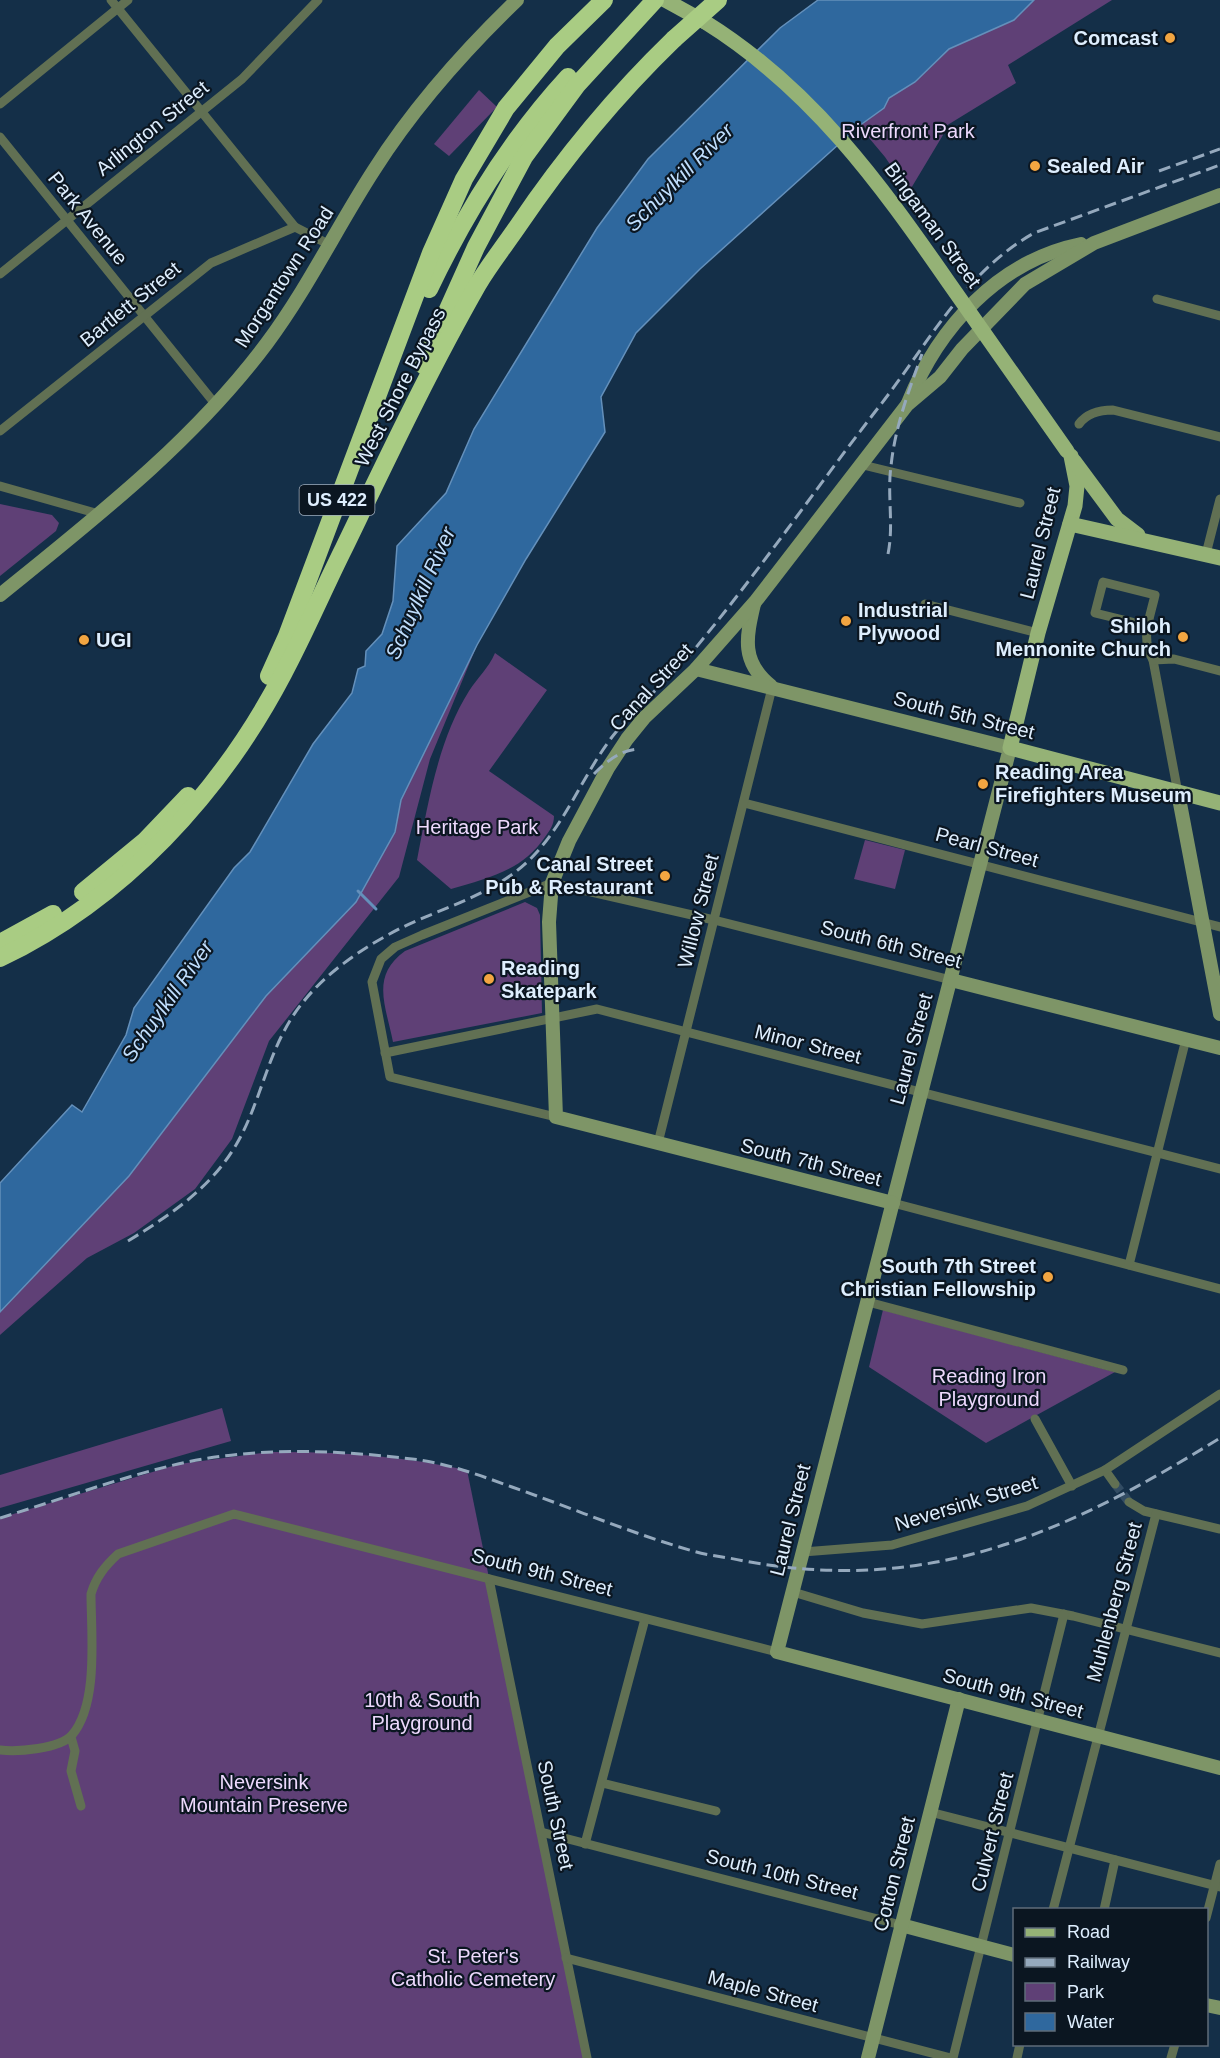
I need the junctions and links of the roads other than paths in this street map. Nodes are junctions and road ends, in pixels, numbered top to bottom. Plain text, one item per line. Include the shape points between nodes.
1 (111, 0) edge
2 (128, 0) edge
3 (318, 0) edge
4 (517, 0) edge
5 (604, 0) edge
6 (650, 0) edge
7 (655, 0) edge
8 (665, 0) edge
9 (718, 0) edge
10 (118, 8) junction
11 (0, 104) edge
12 (202, 112) junction
13 (0, 137) edge
14 (1220, 195) edge
15 (67, 220) junction
16 (295, 227) junction
17 (1094, 243) junction
18 (330, 245) junction
19 (0, 274) edge
20 (1157, 299) dead end
21 (144, 315) junction
22 (1220, 316) edge
23 (216, 405) junction
24 (907, 405) junction
25 (1079, 424) dead end
26 (0, 431) edge
27 (1220, 437) edge
28 (1069, 454) junction
29 (863, 465) junction
30 (346, 477) junction
31 (0, 486) edge
32 (369, 497) junction
33 (1220, 499) edge
34 (1020, 503) dead end
35 (99, 514) junction
36 (1070, 524) junction
37 (1150, 540) junction
38 (1213, 556) edge
39 (0, 595) edge
40 (755, 602) junction
41 (925, 604) dead end
42 (1148, 626) junction
43 (1038, 633) junction
44 (1153, 660) junction
45 (696, 669) junction
46 (1220, 671) edge
47 (772, 688) junction
48 (1010, 748) junction
49 (1178, 793) junction
50 (744, 803) junction
51 (1220, 803) edge
52 (980, 863) junction
53 (552, 883) junction
54 (714, 920) junction
55 (1202, 923) junction
56 (1220, 927) edge
57 (0, 943) edge
58 (0, 958) edge
59 (951, 980) junction
60 (1220, 1014) edge
61 (552, 1018) junction
62 (687, 1032) junction
63 (1186, 1039) junction
64 (1220, 1048) edge
65 (385, 1053) junction
66 (922, 1091) junction
67 (556, 1117) junction
68 (658, 1143) junction
69 (1157, 1152) junction
70 (1220, 1168) edge
71 (893, 1203) junction
72 (1129, 1265) junction
73 (1220, 1289) edge
74 (868, 1302) junction
75 (1123, 1370) dead end
76 (1220, 1394) edge
77 (1035, 1419) dead end
78 (1105, 1470) junction
79 (1115, 1484) tunnel mouth
80 (1072, 1486) junction
81 (1129, 1502) tunnel mouth
82 (1156, 1514) junction
83 (1220, 1529) edge
84 (803, 1552) junction
85 (489, 1579) junction
86 (793, 1592) junction
87 (1064, 1614) junction
88 (645, 1619) junction
89 (1125, 1629) junction
90 (777, 1652) junction
91 (1220, 1653) edge
92 (959, 1699) junction
93 (1038, 1720) junction
94 (1098, 1736) junction
95 (71, 1737) junction
96 (0, 1750) edge
97 (1220, 1768) edge
98 (602, 1783) junction
99 (81, 1806) dead end
100 (716, 1811) dead end
101 (930, 1812) junction
102 (541, 1832) junction
103 (1011, 1833) junction
104 (585, 1844) junction
105 (1068, 1848) junction
106 (1115, 1860) junction
107 (1220, 1864) edge
108 (1217, 1886) edge
109 (1053, 1908) edge
110 (1104, 1908) edge
111 (1208, 1912) edge
112 (901, 1925) junction
113 (981, 1946) junction
114 (1013, 1955) edge
115 (566, 1959) junction
116 (873, 2038) junction
117 (587, 2058) edge
118 (868, 2058) edge
119 (952, 2058) edge

1 - 10 street
2 - 10 street
3 - 12 street, Arlington Street via 254,68
4 - 18 street, Morgantown Road via 463,54 413,114
5 - 30 highway, West Shore Bypass / US 422 via 557,46 506,108 464,179 431,253
6 - 30 highway via 624,19 566,79 490,176 428,289
7 - 32 highway via 562,102 514,174 464,272
8 - 28 main road, Bingaman Street, bridge via 705,21 753,55 795,91 871,172
9 - 32 highway, West Shore Bypass / US 422, bridge via 608,105 542,191 480,281
10 - 11 street
10 - 12 street
12 - 15 street, Arlington Street
12 - 16 street
13 - 15 street, Park Avenue
14 - 17 street, Canal Street
15 - 19 street, Arlington Street
15 - 21 street, Park Avenue
16 - 18 street
16 - 21 street, Bartlett Street via 211,263
17 - 24 street, Canal Street via 1024,284 940,377
17 - 24 street, Canal Street via 1078,244 1036,260 977,298 941,340
18 - 23 street, Morgantown Road via 273,334
20 - 22 street
21 - 23 street, Park Avenue
21 - 26 street, Bartlett Street
23 - 35 street, Morgantown Road via 163,459
24 - 29 street, Canal Street
25 - 27 street via 1101,410 1113,410
28 - 36 main road, Laurel Street via 1077,486
28 - 37 main road, Bingaman Street via 1117,519
29 - 34 street
29 - 40 street, Canal Street
30 - 57 highway, West Shore Bypass / US 422 via 278,657 227,746 167,819 124,860 58,910
31 - 35 street
32 - 58 highway, West Shore Bypass / US 422 via 283,674 247,736 179,825 118,882 61,923
33 - 38 street
35 - 39 street, Morgantown Road
36 - 37 main road
36 - 43 main road, Laurel Street
37 - 38 main road
40 - 45 street, Canal Street
40 - 47 street via 747,646 754,671
41 - 43 street
42 - 42 street via 1095,613 1103,582 1155,595
42 - 44 street via 1145,640
43 - 48 main road, Laurel Street
44 - 46 street via 1174,659
44 - 49 street
45 - 47 street, South 5th Street
45 - 53 street, Canal Street via 644,718 615,756 569,841
47 - 48 street, South 5th Street
47 - 50 street, Willow Street
48 - 49 main road, South 5th Street
48 - 52 street, Laurel Street
49 - 51 main road, South 5th Street
49 - 55 street
50 - 52 street, Pearl Street
50 - 54 street, Willow Street
52 - 55 street, Pearl Street
52 - 59 street, Laurel Street
53 - 54 street, South 6th Street
53 - 61 street, Canal Street
53 - 65 street via 394,947 381,959 372,982
54 - 59 street, South 6th Street
54 - 62 street, Willow Street
55 - 56 street, Pearl Street
55 - 60 street
59 - 63 street, South 6th Street
59 - 66 street, Laurel Street
61 - 62 street, Minor Street via 597,1009
61 - 65 street, Minor Street
61 - 67 street, Canal Street
62 - 66 street, Minor Street
62 - 68 street, Willow Street
63 - 64 street, South 6th Street
63 - 69 street
65 - 67 street, South 7th Street via 390,1077
66 - 69 street, Minor Street
66 - 71 street, Laurel Street
67 - 68 street, South 7th Street
68 - 71 street, South 7th Street
69 - 70 street, Minor Street
69 - 72 street
71 - 72 street, South 7th Street
71 - 74 street, Laurel Street
72 - 73 street, South 7th Street
74 - 75 street
74 - 84 street, Laurel Street
76 - 78 street, Neversink Street
77 - 80 street
78 - 79 street
78 - 80 street, Neversink Street
80 - 84 street, Neversink Street via 1016,1510 892,1545
81 - 82 street
82 - 83 street
82 - 89 street, Muhlenberg Street
84 - 86 street, Laurel Street
85 - 88 street, South 9th Street
85 - 95 street, South 9th Street via 234,1514 118,1554 100,1574 91,1594 91,1673 84,1709
85 - 102 street, South Street
86 - 87 street via 863,1613 922,1624 1031,1608
86 - 90 street, Laurel Street
87 - 89 street
87 - 93 street, Culvert Street
88 - 90 street, South 9th Street
88 - 98 street
89 - 91 street
89 - 94 street, Muhlenberg Street
90 - 92 street, South 9th Street
92 - 93 street, South 9th Street
92 - 101 street, Cotton Street
93 - 94 street, South 9th Street
93 - 103 street, Culvert Street
94 - 97 street, South 9th Street
94 - 105 street, Muhlenberg Street
95 - 96 street via 46,1747
95 - 99 street via 75,1751 71,1771
98 - 100 street
98 - 104 street
101 - 103 street
101 - 112 street, Cotton Street
102 - 104 street, South 10th Street
102 - 115 street, South Street
103 - 105 street
103 - 113 street, Culvert Street
104 - 112 street, South 10th Street
105 - 106 street
105 - 109 street, Muhlenberg Street
106 - 108 street
106 - 110 street
107 - 108 street
108 - 111 street
112 - 113 street, South 10th Street
112 - 116 street, Cotton Street
113 - 114 street, South 10th Street
113 - 119 street, Culvert Street
115 - 116 street, Maple Street
115 - 117 street, South Street
116 - 118 street, Cotton Street
116 - 119 street, Maple Street

